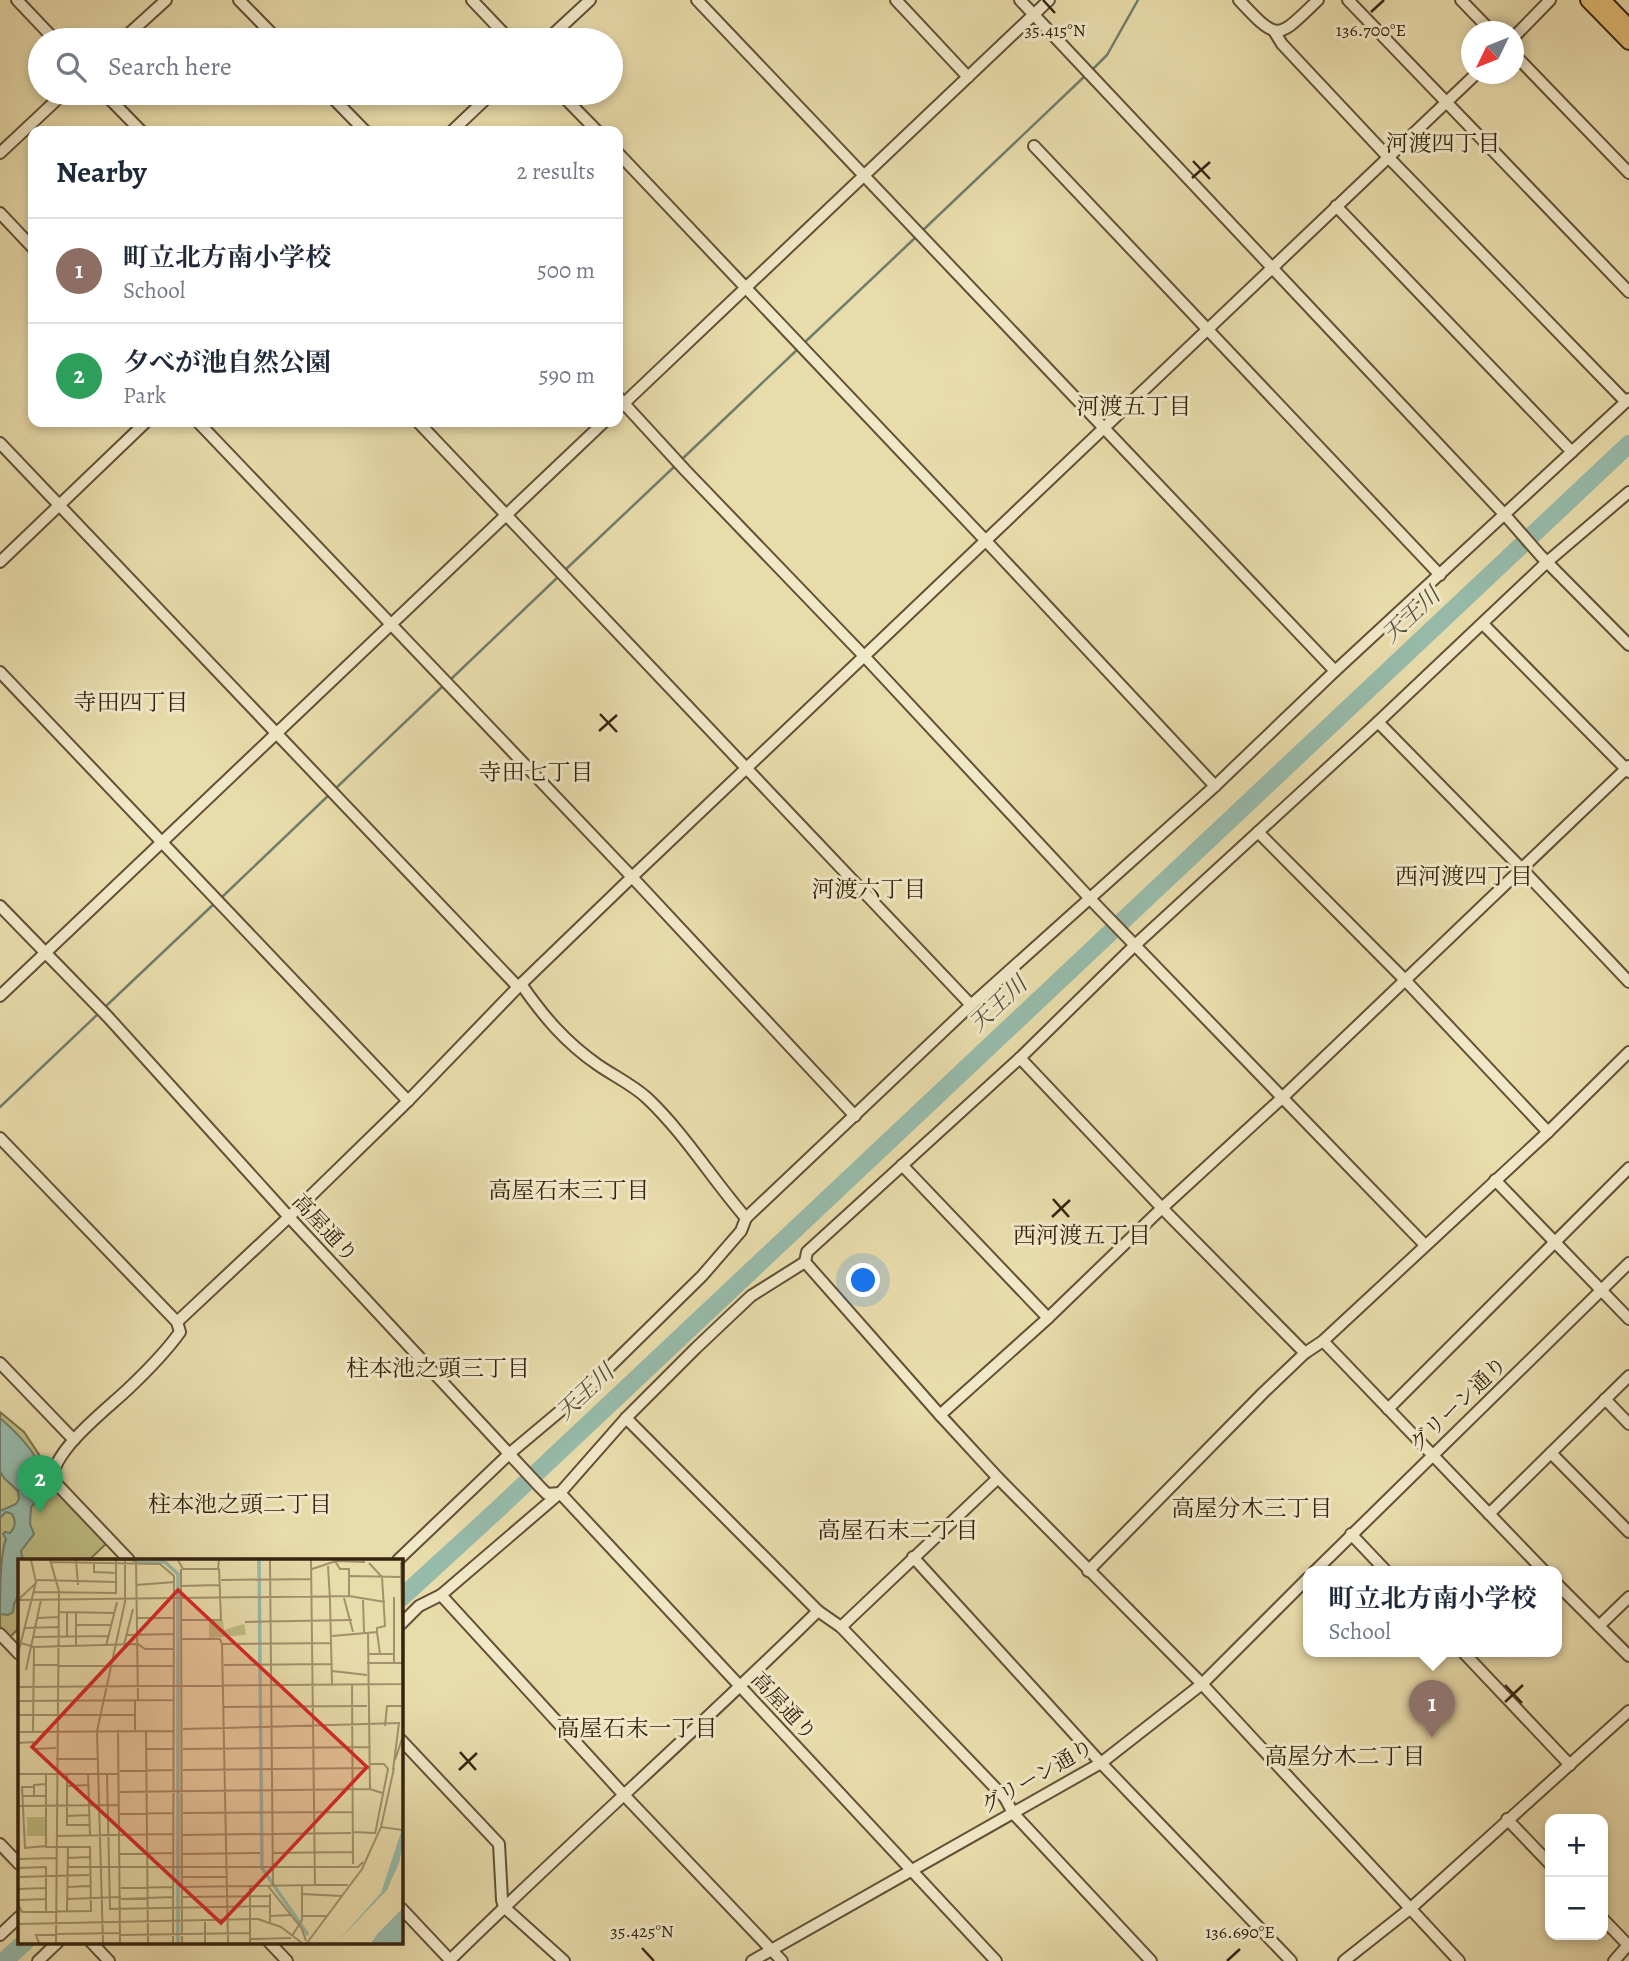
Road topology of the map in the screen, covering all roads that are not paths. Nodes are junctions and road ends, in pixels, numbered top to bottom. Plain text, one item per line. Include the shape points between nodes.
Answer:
1 (17, 0) edge
2 (166, 0) edge
3 (239, 0) edge
4 (472, 0) edge
5 (590, 0) edge
6 (697, 0) edge
7 (896, 0) edge
8 (1020, 0) edge
9 (1049, 0) edge
10 (1239, 0) edge
11 (1318, 0) edge
12 (1348, 0) edge
13 (1461, 0) edge
14 (1550, 0) edge
15 (1588, 0) edge
16 (1603, 0) edge
17 (1034, 14) junction
18 (1481, 21) edge
19 (1524, 27) edge
20 (1629, 27) edge
21 (44, 28) edge
22 (135, 28) edge
23 (266, 28) edge
24 (499, 28) edge
25 (560, 28) edge
26 (1273, 32) junction
27 (1629, 42) edge
28 (1524, 64) edge
29 (968, 76) junction
30 (1466, 84) edge
31 (1448, 102) junction
32 (51, 105) edge
33 (116, 105) edge
34 (340, 105) edge
35 (479, 105) edge
36 (572, 105) edge
37 (29, 126) edge
38 (136, 126) edge
39 (360, 126) edge
40 (457, 126) edge
41 (592, 126) edge
42 (28, 127) edge
43 (1034, 146) dead end
44 (0, 153) edge
45 (623, 158) edge
46 (1389, 158) junction
47 (1629, 173) edge
48 (864, 174) junction
49 (1336, 206) junction
50 (0, 213) edge
51 (28, 243) edge
52 (1272, 268) junction
53 (745, 287) junction
54 (1629, 292) edge
55 (1208, 329) junction
56 (623, 400) edge
57 (1627, 400) edge
58 (623, 406) edge
59 (141, 427) edge
60 (203, 427) edge
61 (423, 427) edge
62 (599, 427) edge
63 (1104, 429) junction
64 (0, 443) edge
65 (1572, 452) junction
66 (1629, 492) edge
67 (59, 505) junction
68 (506, 516) junction
69 (1508, 518) junction
70 (986, 541) junction
71 (1544, 558) junction
72 (0, 562) edge
73 (1440, 575) junction
74 (1483, 624) junction
75 (392, 626) junction
76 (1629, 645) edge
77 (864, 656) junction
78 (1335, 671) junction
79 (0, 672) edge
80 (1378, 722) junction
81 (276, 734) junction
82 (747, 768) junction
83 (1628, 769) edge
84 (1215, 786) junction
85 (1258, 832) junction
86 (162, 842) junction
87 (1522, 869) junction
88 (632, 877) junction
89 (1093, 902) junction
90 (0, 906) edge
91 (1132, 943) junction
92 (45, 953) junction
93 (1405, 980) junction
94 (1629, 982) edge
95 (520, 986) junction
96 (0, 996) edge
97 (971, 1005) junction
98 (1629, 1052) edge
99 (1020, 1058) junction
100 (1283, 1097) junction
101 (408, 1101) junction
102 (855, 1116) junction
103 (1548, 1132) junction
104 (0, 1138) edge
105 (902, 1166) junction
106 (1629, 1168) edge
107 (1495, 1180) junction
108 (1162, 1208) junction
109 (289, 1217) junction
110 (746, 1218) junction
111 (1555, 1242) junction
112 (1425, 1245) junction
113 (806, 1262) junction
114 (1629, 1263) edge
115 (1602, 1291) junction
116 (1048, 1318) junction
117 (1629, 1319) edge
118 (177, 1322) junction
119 (1323, 1341) junction
120 (1305, 1353) junction
121 (0, 1363) edge
122 (1629, 1376) edge
123 (1605, 1399) junction
124 (1388, 1409) junction
125 (940, 1415) junction
126 (626, 1418) junction
127 (1629, 1424) edge
128 (74, 1440) junction
129 (1551, 1453) junction
130 (509, 1454) junction
131 (1432, 1456) junction
132 (999, 1478) junction
133 (560, 1493) junction
134 (1489, 1514) junction
135 (1629, 1532) edge
136 (1351, 1534) junction
137 (913, 1558) junction
138 (128, 1559) edge
139 (399, 1559) edge
140 (1320, 1566) edge
141 (1381, 1566) edge
142 (1539, 1566) edge
143 (1088, 1571) junction
144 (1303, 1583) edge
145 (1562, 1589) edge
146 (440, 1595) junction
147 (1629, 1597) edge
148 (818, 1611) junction
149 (402, 1623) edge
150 (1599, 1626) junction
151 (841, 1627) junction
152 (0, 1634) edge
153 (18, 1653) edge
154 (1629, 1656) edge
155 (1468, 1657) edge
156 (1202, 1684) junction
157 (740, 1687) junction
158 (1629, 1711) edge
159 (402, 1741) edge
160 (1101, 1763) junction
161 (1570, 1765) junction
162 (624, 1795) junction
163 (1013, 1813) junction
164 (1507, 1819) junction
165 (0, 1844) edge
166 (1545, 1859) edge
167 (18, 1863) edge
168 (912, 1871) junction
169 (505, 1907) junction
170 (1411, 1908) junction
171 (402, 1909) edge
172 (18, 1918) edge
173 (1608, 1924) edge
174 (0, 1935) edge
175 (56, 1944) edge
176 (93, 1944) edge
177 (271, 1944) edge
178 (771, 1949) junction
179 (37, 1961) edge
180 (110, 1961) edge
181 (287, 1961) edge
182 (450, 1961) edge
183 (564, 1961) edge
184 (752, 1961) edge
185 (782, 1961) edge
186 (996, 1961) edge
187 (1151, 1961) edge
188 (1291, 1961) edge
189 (1344, 1961) edge
190 (1459, 1961) edge
191 (1614, 1961) edge

1 - 21 street
2 - 22 street
3 - 23 street
4 - 24 street
5 - 25 street
6 - 48 street
7 - 29 street
8 - 17 street
9 - 17 street
10 - 26 street
11 - 26 street via 1290,27
12 - 31 street
13 - 18 street
14 - 19 street
15 - 27 main road
16 - 20 main road
17 - 29 street
17 - 52 street
26 - 46 street
28 - 47 street
29 - 48 street
30 - 31 street
31 - 46 street
31 - 54 street
32 - 37 street
33 - 38 street
34 - 39 street
35 - 40 street
36 - 41 street
42 - 44 street
43 - 55 street
45 - 53 street
46 - 49 street
46 - 57 street
48 - 53 street
48 - 63 street
49 - 52 street
49 - 65 street
50 - 51 street
52 - 55 street
52 - 69 street
53 - 56 street
53 - 70 street
55 - 63 street
55 - 73 street
57 - 65 street
58 - 77 street
59 - 67 street
60 - 75 street
61 - 68 street
62 - 68 street
63 - 70 street
63 - 78 street
64 - 67 street
65 - 69 street
66 - 71 street
67 - 72 street
67 - 81 street
68 - 75 street
68 - 82 street
69 - 71 street
69 - 73 street
70 - 77 street
70 - 84 street
71 - 74 street
71 - 76 street
73 - 78 street
74 - 80 street
74 - 83 street
75 - 81 street
75 - 88 street
77 - 82 street
77 - 89 street
78 - 84 street
79 - 86 street
80 - 85 street
80 - 87 street
81 - 86 street
81 - 95 street
82 - 88 street
82 - 97 street
83 - 87 street
84 - 89 street
85 - 91 street
85 - 93 street
86 - 92 street
86 - 101 street
87 - 93 street
87 - 94 street
88 - 95 street
88 - 102 street
89 - 91 street
89 - 97 street
90 - 92 street, 高屋通り
91 - 99 street
91 - 100 street
92 - 96 street
92 - 109 street, 高屋通り
93 - 100 street
93 - 103 street
95 - 101 street
95 - 110 street via 555,1030 646,1097 693,1148
97 - 102 street
98 - 103 street
99 - 105 street
99 - 108 street
100 - 108 street
100 - 112 street
101 - 109 street
102 - 110 street
103 - 107 street
104 - 118 street
105 - 113 street via 807,1252
105 - 116 street
106 - 111 street
107 - 111 street
107 - 112 street
108 - 116 street
108 - 120 street
109 - 118 street
109 - 130 street, 高屋通り
110 - 130 street via 741,1231 702,1276 590,1386
111 - 115 street
111 - 124 street
112 - 119 street
113 - 125 street
113 - 126 street via 751,1296
114 - 115 street, グリーン通り
115 - 117 street
115 - 131 street, グリーン通り
116 - 125 street
118 - 128 street via 180,1332 166,1351
119 - 120 street
119 - 124 street
120 - 143 street
121 - 128 street
122 - 123 street
123 - 127 street
123 - 129 street
124 - 131 street
125 - 132 street
126 - 133 street
126 - 148 street
128 - 138 street via 53,1470 50,1483
129 - 134 street
129 - 135 street
130 - 133 street, 高屋通り via 540,1488
130 - 139 street
131 - 134 street
131 - 136 street, グリーン通り
132 - 137 street
132 - 143 street
133 - 146 street
133 - 157 street, 高屋通り
134 - 142 street
136 - 140 street, グリーン通り
136 - 141 street
137 - 151 street
137 - 160 street
143 - 156 street
144 - 156 street, グリーン通り
145 - 150 street
146 - 149 street via 419,1606
146 - 162 street
147 - 150 street
148 - 151 street
148 - 157 street
150 - 154 street
151 - 163 street via 1005,1798
152 - 153 street
155 - 161 street
156 - 160 street, グリーン通り
156 - 170 street
157 - 162 street
157 - 168 street, 高屋通り
158 - 161 street
159 - 169 street via 499,1844
160 - 163 street, グリーン通り
160 - 188 street
161 - 164 street
162 - 169 street
162 - 178 street
163 - 168 street, グリーン通り
163 - 187 street
164 - 166 street
164 - 170 street
165 - 167 street
168 - 178 street, グリーン通り
168 - 186 street, 高屋通り
169 - 182 street
169 - 183 street
170 - 189 street
170 - 190 street
171 - 182 street
172 - 174 street
173 - 191 street via 1628,1945
175 - 179 street
176 - 180 street
177 - 181 street
178 - 184 street, グリーン通り
178 - 185 street

